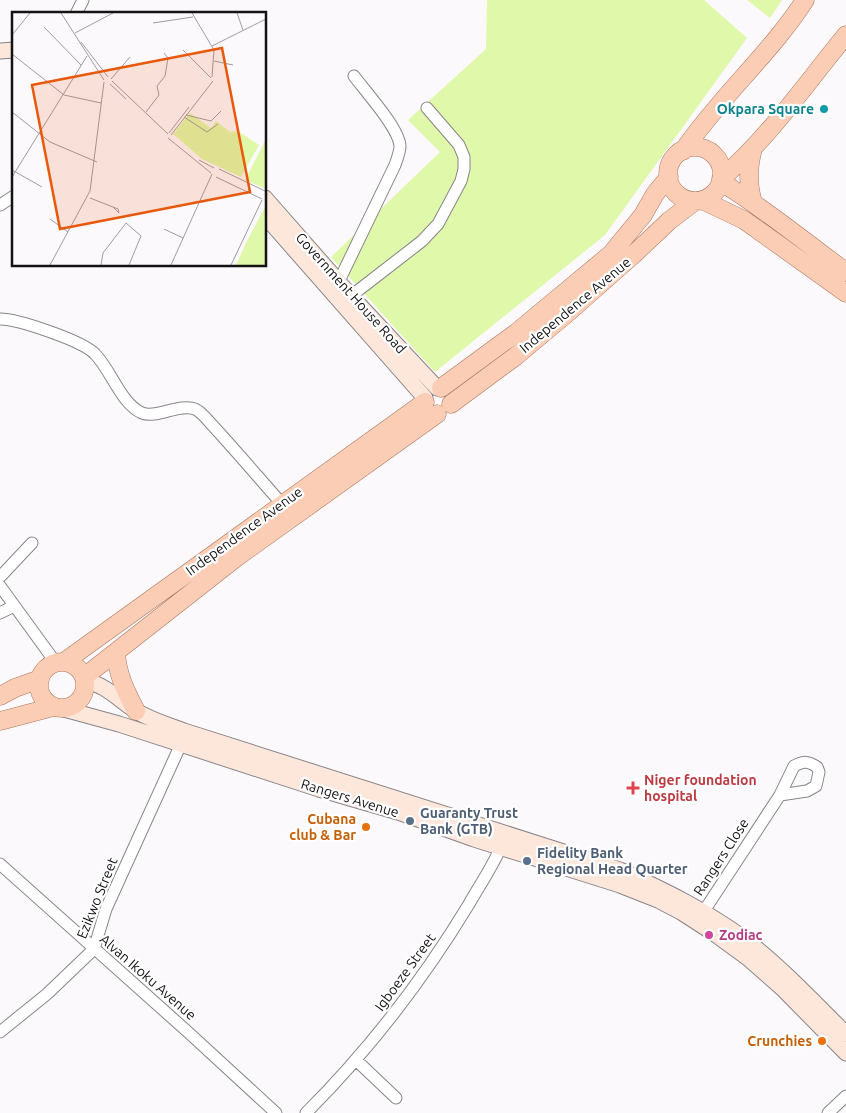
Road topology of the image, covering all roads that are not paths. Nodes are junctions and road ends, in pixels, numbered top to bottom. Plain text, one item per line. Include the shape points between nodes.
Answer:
1 (83, 0) edge
2 (806, 0) edge
3 (77, 12) edge
4 (846, 34) edge
5 (354, 76) dead end
6 (427, 108) dead end
7 (753, 149) junction
8 (683, 151) junction
9 (669, 177) junction
10 (721, 180) junction
11 (12, 197) edge
12 (266, 199) edge
13 (699, 201) junction
14 (753, 202) junction
15 (0, 205) edge
16 (266, 217) edge
17 (846, 272) edge
18 (339, 281) junction
19 (846, 293) edge
20 (351, 296) junction
21 (0, 320) edge
22 (432, 394) junction
23 (444, 409) junction
24 (282, 504) junction
25 (32, 544) dead end
26 (0, 578) edge
27 (0, 586) edge
28 (14, 606) junction
29 (0, 613) edge
30 (116, 652) junction
31 (60, 662) junction
32 (40, 679) junction
33 (84, 679) junction
34 (0, 696) edge
35 (59, 708) junction
36 (136, 711) junction
37 (0, 721) edge
38 (181, 744) junction
39 (780, 795) dead end
40 (504, 840) junction
41 (0, 864) edge
42 (704, 911) junction
43 (94, 949) junction
44 (0, 1032) edge
45 (846, 1034) edge
46 (846, 1053) edge
47 (356, 1060) junction
48 (846, 1096) edge
49 (396, 1098) dead end
50 (276, 1113) edge
51 (306, 1113) edge
52 (828, 1113) edge

1 - 3 street
2 - 8 main road via 711,112
4 - 7 main road
5 - 18 street via 382,112 400,144 395,165
6 - 20 street via 459,145 464,157 461,181 438,224 422,241
7 - 10 main road
7 - 14 main road via 748,174
8 - 9 main road via 671,164
8 - 10 main road via 697,148 711,153 720,164
9 - 13 main road via 680,197
9 - 22 main road, Independence Avenue via 610,254 516,333
10 - 13 main road via 714,194
10 - 14 main road
11 - 15 street
12 - 18 main road, Government House Road
13 - 19 main road via 744,220
13 - 23 main road, Independence Avenue via 669,221 509,361
14 - 17 main road
16 - 22 main road, Government House Road
18 - 20 main road, Government House Road
20 - 22 main road, Government House Road
21 - 24 street via 62,336 94,353 130,404 143,414 190,408 199,411
22 - 23 main road via 430,412
22 - 23 main road via 450,394
22 - 24 main road, Independence Avenue
23 - 30 main road, Independence Avenue via 237,556
24 - 31 main road, Independence Avenue
25 - 26 street
27 - 28 street
28 - 29 street
28 - 31 street
30 - 33 main road, Independence Avenue
30 - 36 main road via 122,683
31 - 32 main road via 46,668
31 - 33 main road via 76,667
32 - 34 main road
32 - 35 main road via 41,695 46,702
33 - 35 main road via 85,689 78,702
33 - 36 main road, Rangers Avenue via 102,687
35 - 37 main road
35 - 38 main road, Rangers Avenue
36 - 40 main road, Rangers Avenue via 184,731
38 - 40 main road, Rangers Avenue via 398,812
38 - 43 street, Ezikwo Street via 106,908
39 - 42 street, Rangers Close
40 - 42 main road, Rangers Avenue via 620,870
40 - 46 main road, Rangers Avenue via 681,912 749,959
40 - 47 street, Igboeze Street via 435,958
41 - 43 street, Alvan Ikoku Avenue
42 - 45 main road, Rangers Avenue via 746,940 782,971
43 - 44 street, Ezikwo Street via 47,994
43 - 50 street, Alvan Ikoku Avenue
47 - 49 street
47 - 51 street, Igboeze Street
48 - 52 street

